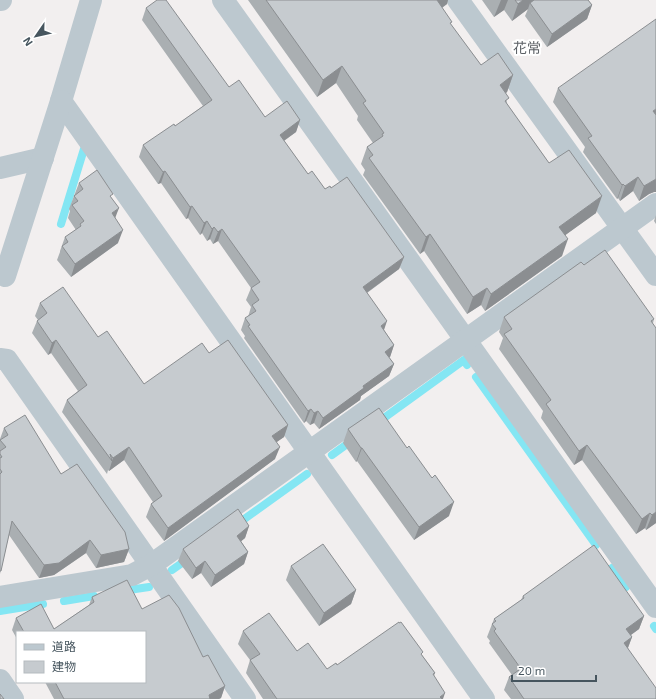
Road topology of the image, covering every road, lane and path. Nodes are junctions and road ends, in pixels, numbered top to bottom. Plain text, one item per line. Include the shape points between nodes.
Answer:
1 (91, 0) edge
2 (223, 0) edge
3 (458, 0) edge
4 (60, 101) junction
5 (43, 158) junction
6 (0, 168) edge
7 (656, 204) edge
8 (622, 228) junction
9 (656, 275) edge
10 (2, 282) edge
11 (466, 340) junction
12 (0, 359) edge
13 (309, 452) junction
14 (151, 565) junction
15 (0, 597) edge
16 (656, 607) edge
17 (0, 680) edge
18 (13, 699) edge
19 (245, 699) edge
20 (484, 699) edge

1 - 4 street
2 - 11 street
3 - 8 street
4 - 5 street
4 - 13 street
5 - 6 street
5 - 10 street
7 - 8 street
8 - 9 street
8 - 11 street
11 - 13 street
11 - 16 street
12 - 14 street via 7,360
13 - 14 street
13 - 20 street
14 - 15 street via 132,575
14 - 19 street
17 - 18 street

